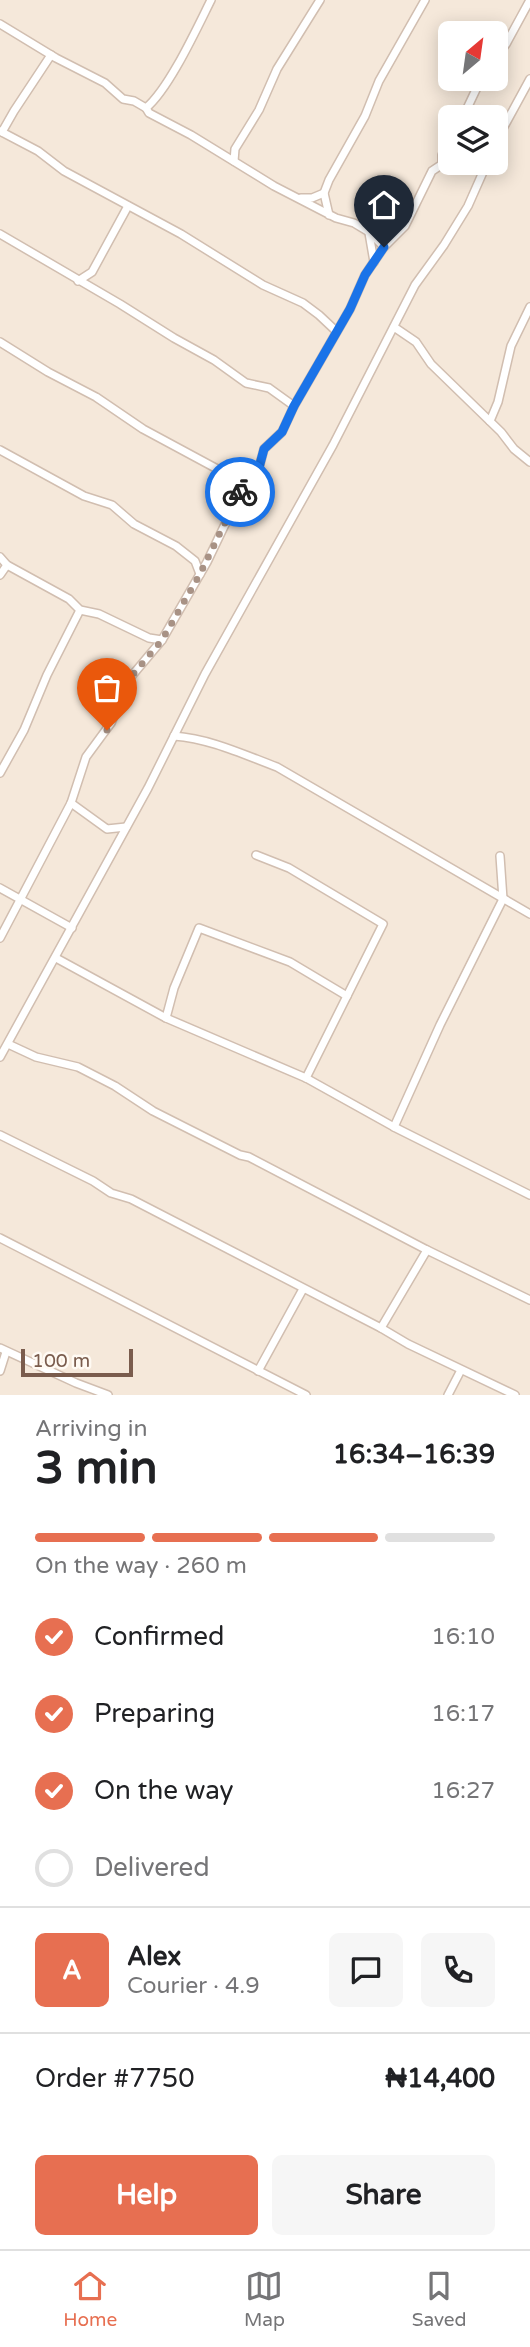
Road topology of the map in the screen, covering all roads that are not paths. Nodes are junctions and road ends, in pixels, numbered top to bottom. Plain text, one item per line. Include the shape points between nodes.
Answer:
1 (211, 0) edge
2 (320, 0) edge
3 (425, 0) edge
4 (530, 0) edge
5 (0, 24) edge
6 (508, 40) edge
7 (51, 55) junction
8 (530, 79) edge
9 (146, 108) junction
10 (508, 117) edge
11 (1, 132) edge
12 (234, 149) junction
13 (223, 153) junction
14 (234, 160) junction
15 (438, 167) edge
16 (481, 175) edge
17 (324, 193) junction
18 (301, 198) junction
19 (128, 206) junction
20 (329, 215) junction
21 (369, 232) junction
22 (0, 234) edge
23 (384, 247) junction
24 (374, 262) junction
25 (78, 281) junction
26 (530, 307) edge
27 (394, 327) junction
28 (336, 331) junction
29 (0, 342) edge
30 (294, 406) junction
31 (490, 421) junction
32 (0, 450) edge
33 (530, 462) edge
34 (230, 514) junction
35 (0, 556) edge
36 (195, 561) junction
37 (207, 562) junction
38 (7, 565) junction
39 (200, 574) junction
40 (0, 575) edge
41 (80, 610) junction
42 (149, 638) junction
43 (162, 640) junction
44 (155, 649) junction
45 (174, 736) junction
46 (0, 774) edge
47 (71, 803) junction
48 (126, 827) junction
49 (256, 855) dead end
50 (500, 856) dead end
51 (0, 888) edge
52 (20, 898) junction
53 (503, 899) junction
54 (530, 914) edge
55 (72, 928) junction
56 (0, 938) edge
57 (56, 958) junction
58 (347, 996) junction
59 (166, 1017) junction
60 (8, 1044) junction
61 (0, 1058) edge
62 (306, 1078) junction
63 (394, 1127) junction
64 (0, 1135) edge
65 (530, 1195) edge
66 (0, 1238) edge
67 (427, 1250) junction
68 (303, 1289) junction
69 (530, 1300) edge
70 (381, 1328) junction
71 (3, 1350) edge
72 (461, 1370) junction
73 (0, 1371) edge
74 (258, 1371) junction
75 (92, 1392) edge
76 (108, 1395) edge
77 (306, 1395) edge
78 (448, 1395) edge
79 (515, 1395) edge

1 - 9 street via 187,47
2 - 12 street
3 - 17 street
4 - 6 street
5 - 7 street
7 - 9 street
7 - 11 street
8 - 10 street
9 - 13 street
11 - 19 street
12 - 13 street
12 - 14 street
13 - 14 street
14 - 18 street
15 - 23 street via 405,226
16 - 27 street
17 - 18 street
17 - 20 street
18 - 20 street
19 - 25 street via 92,272
19 - 28 street via 263,285 303,303
20 - 21 street
21 - 23 street
21 - 24 street
22 - 25 street
23 - 24 street
24 - 28 street
25 - 30 street via 246,383 269,388
26 - 31 street via 510,346
27 - 31 street via 416,342 431,364
27 - 45 street
28 - 30 street
29 - 34 street via 221,471
30 - 34 street via 282,432 264,449 257,475 242,489
31 - 33 street
32 - 36 street via 84,496 112,505
34 - 37 street
35 - 38 street
36 - 37 street
36 - 39 street
37 - 39 street
38 - 40 street
38 - 41 street via 69,599
39 - 43 street
41 - 42 street
41 - 46 street
42 - 43 street
42 - 44 street
43 - 44 street
44 - 47 street via 130,678 111,723 86,757
45 - 48 street
45 - 53 street via 199,738 276,766
47 - 48 street via 107,829
47 - 52 street
48 - 55 street
49 - 58 street via 289,868 383,924
50 - 53 street
51 - 52 street
52 - 55 street
52 - 56 street
53 - 54 street
53 - 63 street
55 - 57 street
57 - 59 street
57 - 60 street
58 - 59 street via 290,962 199,928
58 - 62 street
59 - 62 street
60 - 61 street
60 - 67 street via 36,1057 78,1067 153,1111
62 - 63 street
63 - 65 street
64 - 68 street
66 - 74 street
67 - 69 street
67 - 70 street
68 - 70 street
68 - 74 street
70 - 72 street
71 - 73 street
71 - 75 street
72 - 78 street
72 - 79 street
74 - 77 street
75 - 76 street

